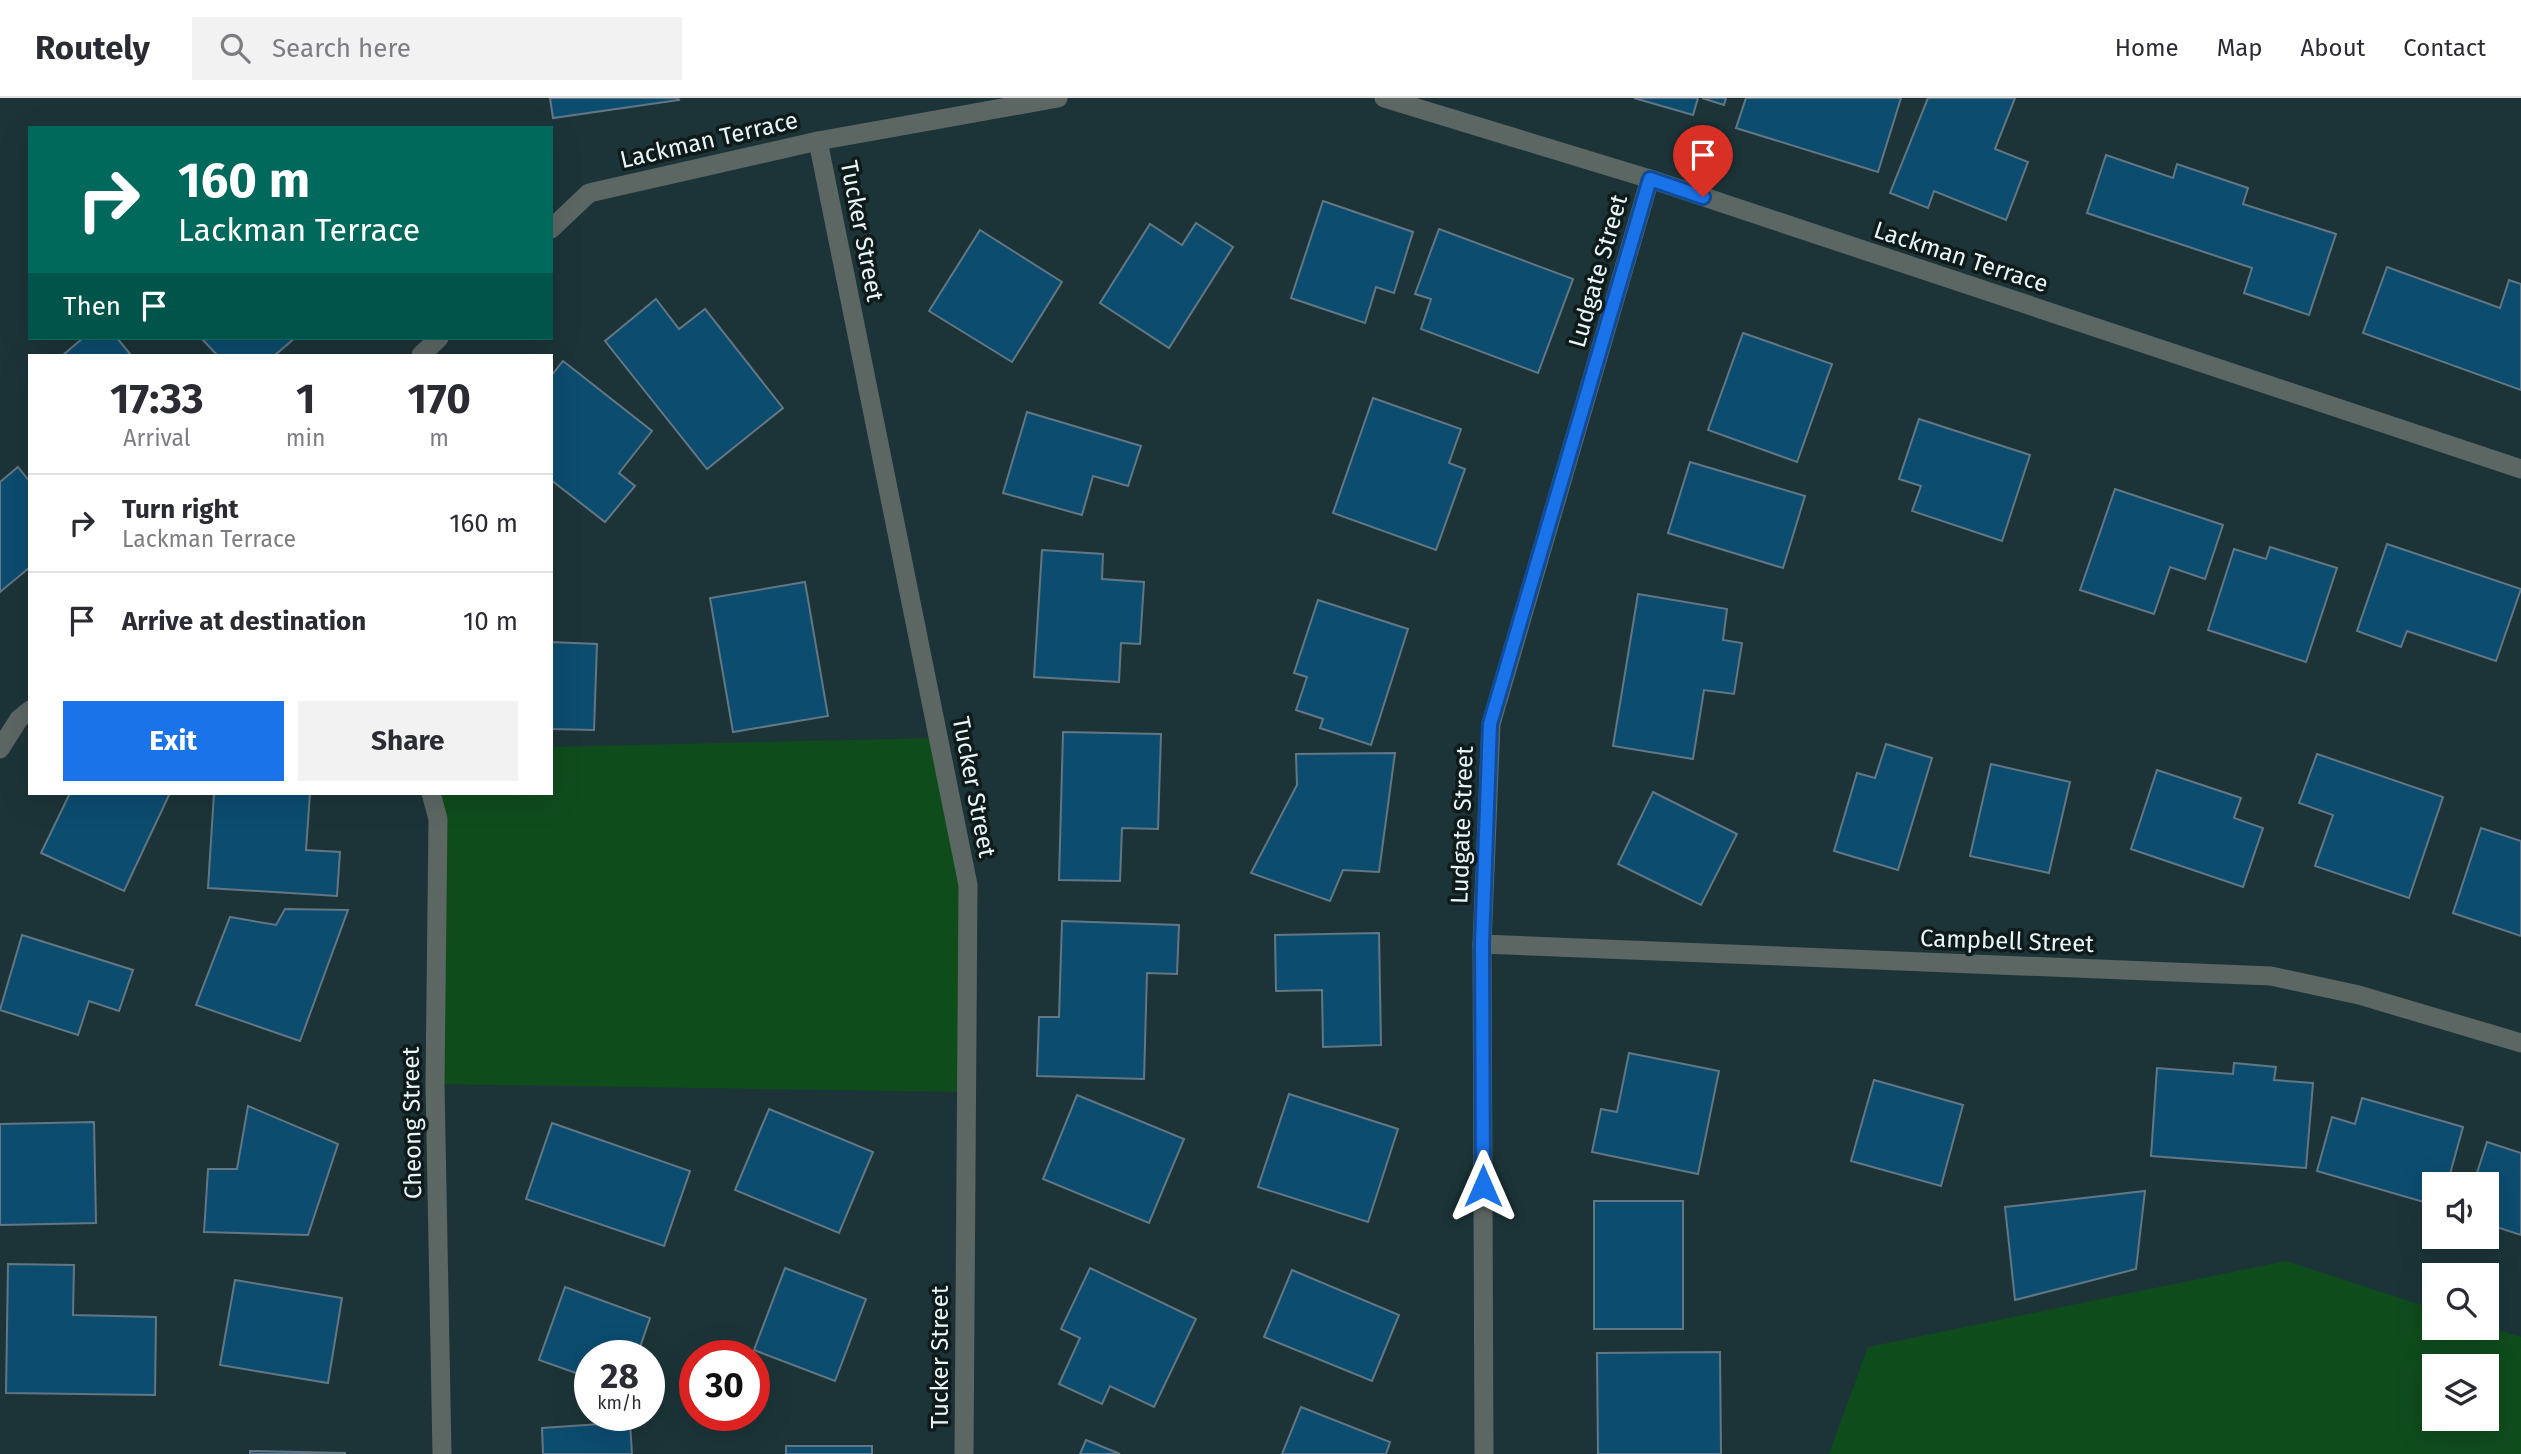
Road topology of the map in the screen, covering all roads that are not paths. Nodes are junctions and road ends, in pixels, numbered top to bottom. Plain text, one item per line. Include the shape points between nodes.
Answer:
1 (1058, 98) edge
2 (1384, 98) edge
3 (818, 141) junction
4 (1650, 179) junction
5 (553, 227) edge
6 (437, 340) edge
7 (422, 354) edge
8 (2521, 469) edge
9 (28, 712) edge
10 (0, 749) edge
11 (432, 795) edge
12 (1482, 944) junction
13 (2521, 1043) edge
14 (442, 1454) edge
15 (964, 1454) edge
16 (1484, 1454) edge

1 - 3 street, Lackman Terrace
2 - 4 street, Lackman Terrace
3 - 5 street, Lackman Terrace via 589,193
3 - 15 street, Tucker Street via 968,885
4 - 8 street, Lackman Terrace
4 - 12 street, Ludgate Street via 1490,724
6 - 7 street
9 - 10 street
11 - 14 street, Cheong Street via 438,819 435,1084
12 - 13 street, Campbell Street via 2271,976 2359,995
12 - 16 street, Ludgate Street

